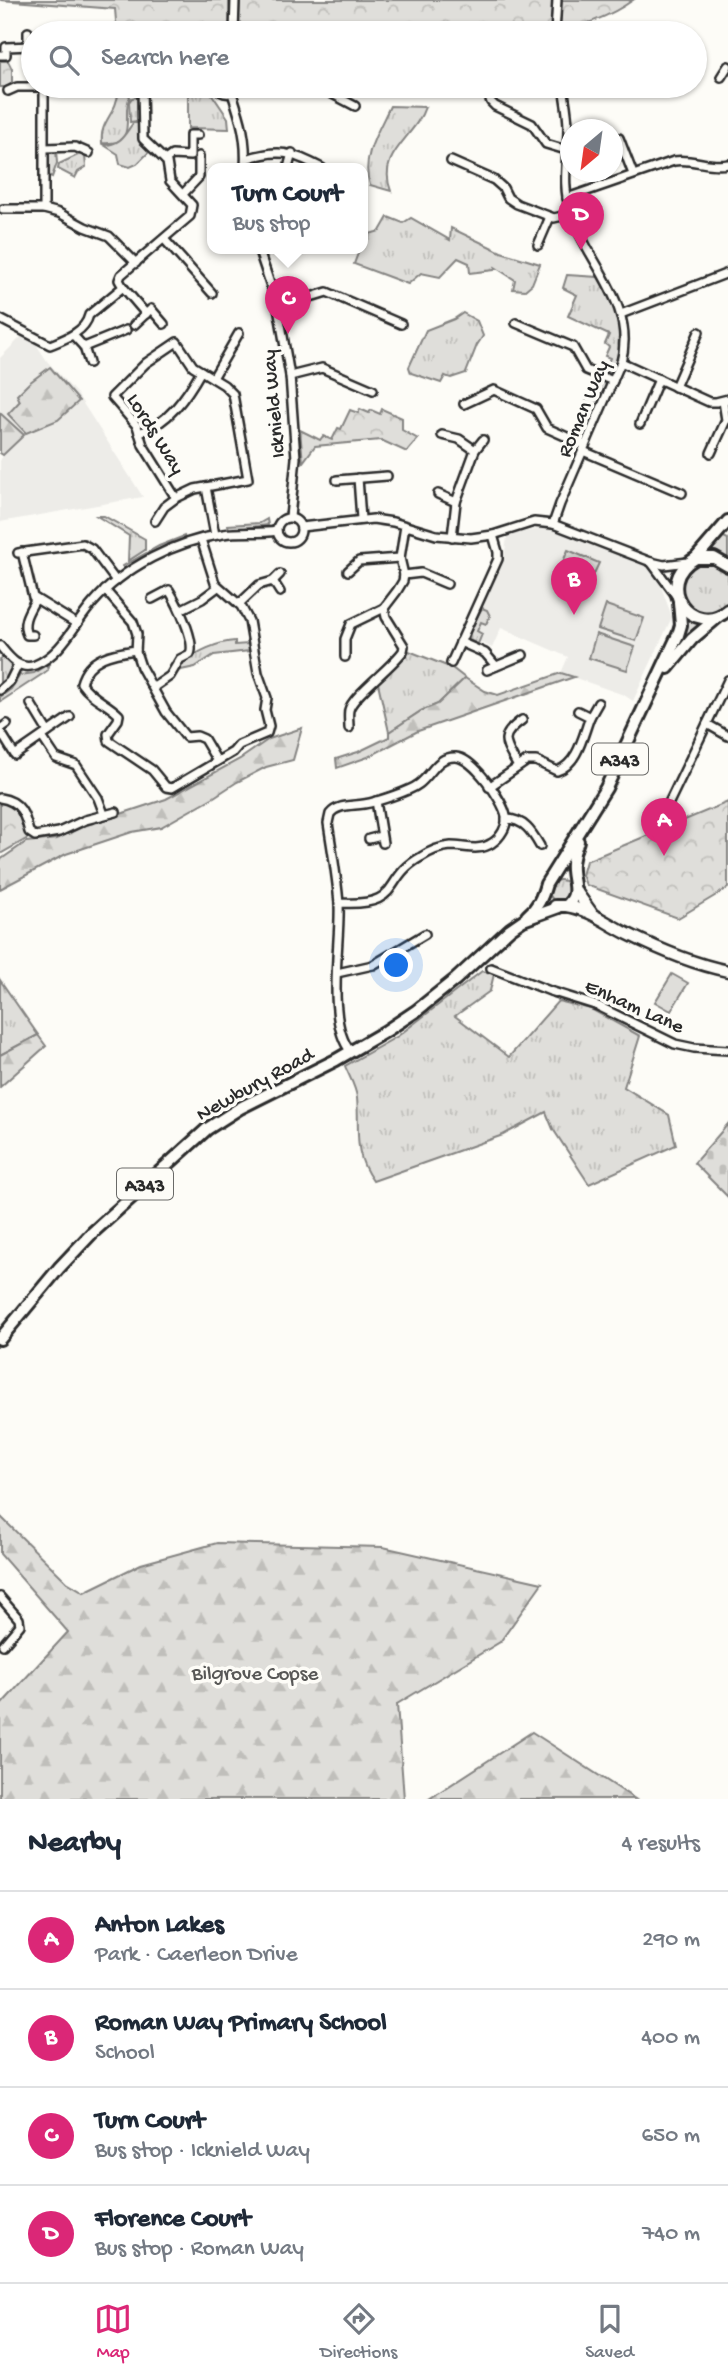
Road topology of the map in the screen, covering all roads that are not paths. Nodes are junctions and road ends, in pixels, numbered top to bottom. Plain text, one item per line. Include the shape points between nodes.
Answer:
1 (235, 0) edge
2 (557, 0) edge
3 (234, 21) edge
4 (556, 21) edge
5 (21, 46) edge
6 (0, 55) edge
7 (725, 56) dead end
8 (728, 66) edge
9 (721, 77) dead end
10 (21, 88) edge
11 (8, 90) dead end
12 (44, 98) edge
13 (142, 98) edge
14 (234, 98) edge
15 (340, 98) edge
16 (489, 98) edge
17 (565, 98) edge
18 (355, 106) dead end
19 (568, 119) edge
20 (198, 135) dead end
21 (45, 148) junction
22 (560, 148) edge
23 (623, 148) edge
24 (89, 153) dead end
25 (292, 153) junction
26 (199, 156) dead end
27 (164, 160) junction
28 (451, 160) dead end
29 (246, 163) edge
30 (248, 163) edge
31 (289, 163) edge
32 (312, 163) edge
33 (728, 164) edge
34 (633, 174) junction
35 (565, 182) edge
36 (183, 194) junction
37 (567, 198) junction
38 (1, 208) edge
39 (44, 209) junction
40 (571, 214) junction
41 (550, 217) junction
42 (164, 239) junction
43 (538, 245) dead end
44 (260, 254) edge
45 (136, 263) junction
46 (728, 273) edge
47 (122, 287) junction
48 (212, 293) dead end
49 (278, 307) junction
50 (146, 314) junction
51 (621, 314) junction
52 (0, 319) edge
53 (516, 323) dead end
54 (10, 324) junction
55 (164, 324) dead end
56 (401, 324) dead end
57 (134, 325) dead end
58 (126, 330) dead end
59 (699, 332) dead end
60 (3, 333) dead end
61 (239, 333) dead end
62 (73, 335) junction
63 (84, 347) junction
64 (621, 362) junction
65 (89, 363) dead end
66 (201, 371) junction
67 (289, 376) junction
68 (213, 378) junction
69 (659, 379) junction
70 (613, 381) junction
71 (675, 387) junction
72 (373, 390) dead end
73 (726, 400) edge
74 (464, 404) dead end
75 (640, 424) dead end
76 (139, 433) junction
77 (442, 435) dead end
78 (484, 440) dead end
79 (584, 448) junction
80 (475, 450) junction
81 (711, 453) dead end
82 (387, 476) dead end
83 (358, 478) junction
84 (337, 480) dead end
85 (206, 487) junction
86 (682, 493) dead end
87 (438, 494) dead end
88 (176, 498) junction
89 (456, 502) junction
90 (290, 517) junction
91 (361, 519) junction
92 (155, 521) dead end
93 (728, 521) edge
94 (554, 524) junction
95 (405, 526) junction
96 (301, 527) junction
97 (277, 531) junction
98 (215, 535) junction
99 (493, 535) junction
100 (452, 537) junction
101 (201, 539) junction
102 (400, 558) junction
103 (692, 560) junction
104 (651, 562) junction
105 (728, 566) edge
106 (348, 570) dead end
107 (281, 574) dead end
108 (404, 575) junction
109 (116, 581) junction
110 (273, 581) junction
111 (447, 584) dead end
112 (177, 586) dead end
113 (218, 587) junction
114 (105, 590) junction
115 (169, 590) junction
116 (280, 592) dead end
117 (35, 600) junction
118 (152, 600) dead end
119 (678, 600) junction
120 (239, 604) junction
121 (384, 608) junction
122 (180, 610) junction
123 (725, 613) edge
124 (77, 624) junction
125 (33, 635) dead end
126 (460, 642) junction
127 (0, 646) edge
128 (136, 650) junction
129 (523, 655) dead end
130 (345, 657) dead end
131 (451, 663) dead end
132 (18, 665) junction
133 (728, 680) edge
134 (656, 684) junction
135 (154, 687) junction
136 (0, 690) edge
137 (598, 703) dead end
138 (31, 705) dead end
139 (578, 711) dead end
140 (70, 717) dead end
141 (590, 717) junction
142 (522, 720) dead end
143 (7, 724) dead end
144 (706, 724) junction
145 (349, 727) dead end
146 (0, 730) edge
147 (45, 735) junction
148 (728, 736) edge
149 (217, 761) junction
150 (517, 765) junction
151 (489, 787) junction
152 (0, 798) edge
153 (376, 801) junction
154 (666, 809) dead end
155 (116, 812) dead end
156 (104, 814) junction
157 (506, 819) junction
158 (581, 832) junction
159 (369, 839) dead end
160 (540, 846) dead end
161 (551, 878) junction
162 (574, 885) junction
163 (545, 893) junction
164 (339, 903) junction
165 (563, 906) junction
166 (591, 913) junction
167 (523, 920) junction
168 (425, 934) dead end
169 (491, 968) dead end
170 (728, 971) edge
171 (337, 973) junction
172 (728, 1050) edge
173 (351, 1052) junction
174 (0, 1339) edge
175 (0, 1597) edge
176 (3, 1645) dead end

1 - 3 street
2 - 4 street
5 - 6 street via 6,47 6,55
7 - 8 street
8 - 9 street
10 - 11 street
12 - 21 street
13 - 27 street via 143,139
14 - 29 street via 242,121
15 - 18 street
16 - 22 street via 495,106 532,124 546,144
17 - 19 street, Roman Way
20 - 27 street via 190,135 190,156 172,155
21 - 24 street via 75,147
21 - 39 street
23 - 34 street
25 - 30 street via 268,152
25 - 31 street
25 - 32 street
26 - 36 street via 199,177
27 - 36 street via 170,181
28 - 41 street via 494,180 517,204
33 - 34 street via 683,159
34 - 37 street
35 - 37 street, Roman Way
36 - 42 street via 192,205 191,212
37 - 40 street, Roman Way
38 - 39 street
39 - 45 street via 105,233
40 - 41 street
40 - 51 street, Roman Way
41 - 43 street
42 - 45 street
42 - 48 street
44 - 49 street, Icknield Way
45 - 47 street via 121,275
46 - 51 street
47 - 50 street
47 - 62 street
49 - 56 street via 327,292
49 - 67 street, Icknield Way
50 - 55 street via 151,309
50 - 57 street
51 - 64 street, Roman Way via 625,339
52 - 54 street
53 - 70 street via 573,347 586,370
54 - 60 street
54 - 62 street via 50,345
58 - 63 street
59 - 71 street
61 - 68 street
62 - 63 street
63 - 65 street
64 - 69 street
64 - 70 street, Roman Way
66 - 68 street, Lords Way
66 - 76 street via 180,404 158,425
66 - 76 street, Lords Way via 177,342 146,363 112,397
67 - 72 street via 322,368
67 - 90 street, Icknield Way via 296,458
68 - 85 street, Lords Way via 234,397 248,479
69 - 71 street
69 - 75 street
70 - 79 street, Roman Way
71 - 73 street via 709,402
73 - 81 street via 727,417
74 - 79 street via 494,390 536,410 547,428
76 - 88 street, Lords Way
77 - 80 street
78 - 80 street
79 - 86 street
79 - 94 street, Roman Way
80 - 89 street
82 - 83 street
83 - 84 street
83 - 91 street
85 - 88 street, Lords Way
85 - 98 street, Lords Way
87 - 89 street
88 - 92 street, Lords Way
89 - 100 street
90 - 96 street
90 - 97 street via 280,521
91 - 95 street
91 - 96 street
93 - 103 main road, A343
94 - 99 street via 527,523
94 - 104 street
95 - 100 street
95 - 102 street
96 - 97 street via 299,536 291,541 282,539
97 - 98 street
98 - 101 street
99 - 100 street
99 - 126 street via 498,559
101 - 109 street via 156,556
101 - 113 street
102 - 106 street via 359,561
102 - 108 street
103 - 104 street via 664,565
103 - 105 main road via 714,558
103 - 119 main road, A343 via 678,576
104 - 119 street
107 - 110 street
108 - 111 street via 421,573
108 - 121 street
109 - 114 street
109 - 117 street via 83,544 20,553
110 - 116 street
110 - 120 street via 259,585
112 - 115 street
113 - 120 street
113 - 122 street
114 - 124 street
114 - 128 street via 133,622
115 - 118 street
115 - 122 street
117 - 124 street
117 - 125 street via 24,628 27,635
119 - 123 main road, A343 via 698,617
119 - 134 main road, A343 via 680,628
120 - 149 street via 250,624 269,729
121 - 130 street via 351,624
121 - 145 street via 403,651 354,698
122 - 135 street via 192,650
123 - 134 main road, A343 via 683,649
124 - 132 street via 42,660 32,666
126 - 129 street via 485,653 492,668
126 - 131 street
127 - 132 street
128 - 135 street
128 - 149 street via 101,657 81,680 96,700 119,715 109,741 152,770 167,788
132 - 136 street
133 - 144 street
134 - 158 main road, A343
135 - 149 street via 166,712 186,736 204,739
137 - 141 street
138 - 147 street
139 - 141 street
140 - 147 street
141 - 150 street via 566,766 556,771 530,760
142 - 150 street via 505,738
143 - 146 street
144 - 148 street
144 - 154 street
146 - 147 street via 15,755
147 - 156 street via 57,758 79,769
150 - 151 street
151 - 153 street via 470,762 451,757 434,766 416,786
151 - 157 street
152 - 156 street via 18,806 35,836
153 - 159 street via 382,840
153 - 164 street via 331,812 328,823
155 - 156 street
157 - 160 street via 522,822
157 - 164 street via 500,835 487,846 435,849 411,864 382,898
158 - 161 main road, A343
158 - 162 main road, A343 via 572,864
161 - 162 main road via 561,875
161 - 163 main road, A343
162 - 165 main road, A343 via 573,900
162 - 166 street
163 - 165 main road via 551,904
163 - 167 main road, Newbury Road / A343
164 - 171 street
165 - 166 street
165 - 167 main road, Newbury Road / A343
166 - 170 street via 662,950
167 - 173 main road, Newbury Road / A343 via 416,1011
168 - 171 street via 373,965
169 - 172 street, Enham Lane via 598,1006 675,1044
171 - 173 street via 338,1023
173 - 174 main road, Newbury Road / A343 via 207,1129 92,1233
175 - 176 street via 20,1625

